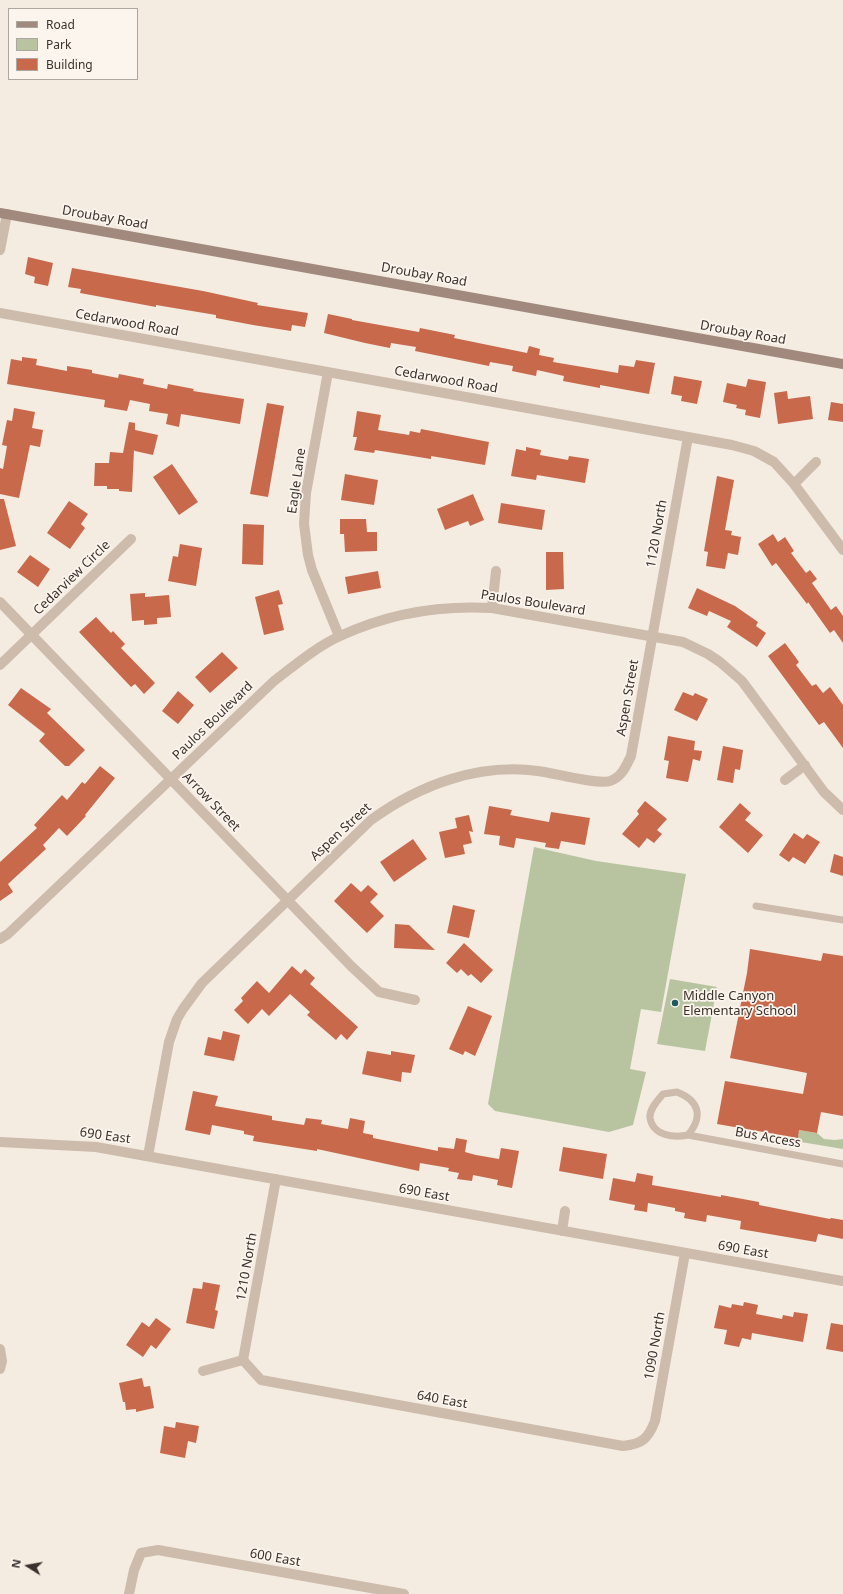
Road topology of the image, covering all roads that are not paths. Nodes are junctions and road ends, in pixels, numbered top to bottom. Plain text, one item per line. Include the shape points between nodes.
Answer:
1 (3, 213) edge
2 (0, 250) edge
3 (0, 313) edge
4 (843, 364) edge
5 (328, 372) junction
6 (688, 437) junction
7 (816, 462) dead end
8 (794, 484) junction
9 (131, 539) dead end
10 (843, 550) edge
11 (496, 571) dead end
12 (0, 602) edge
13 (492, 608) junction
14 (32, 635) junction
15 (339, 636) junction
16 (652, 636) junction
17 (0, 665) edge
18 (805, 765) junction
19 (171, 779) junction
20 (785, 780) dead end
21 (843, 810) edge
22 (288, 900) junction
23 (756, 906) dead end
24 (843, 920) edge
25 (0, 939) edge
26 (415, 1000) dead end
27 (688, 1135) junction
28 (0, 1142) edge
29 (148, 1156) junction
30 (843, 1164) edge
31 (276, 1179) junction
32 (565, 1211) dead end
33 (562, 1231) junction
34 (685, 1253) junction
35 (843, 1281) edge
36 (0, 1349) edge
37 (243, 1360) junction
38 (0, 1369) edge
39 (203, 1371) dead end
40 (644, 1440) joint
41 (129, 1594) edge
42 (404, 1594) edge

1 - 2 street
1 - 4 street, Droubay Road
3 - 5 street, Cedarwood Road
5 - 6 street, Cedarwood Road
5 - 15 street, Eagle Lane via 306,493 304,524 312,570
6 - 8 street, Cedarwood Road via 754,451 774,462
6 - 16 street, 1120 North
7 - 8 street
8 - 10 street, Cedarwood Road
9 - 14 street, Cedarview Circle
11 - 13 street
12 - 14 street, Arrow Street
13 - 15 street, Paulos Boulevard via 466,606 422,610 380,621
13 - 16 street, Paulos Boulevard
14 - 17 street, Cedarview Circle
14 - 19 street, Arrow Street
15 - 19 street, Paulos Boulevard via 274,680
16 - 18 street, Paulos Boulevard via 696,647 732,671 751,692
16 - 22 street, Aspen Street via 630,756 624,772 611,781 598,781 537,771 498,770 459,776 434,784 404,798 371,820
18 - 20 street
18 - 21 street, Paulos Boulevard via 824,792
19 - 22 street, Arrow Street
19 - 25 street, Paulos Boulevard
22 - 26 street, Arrow Street via 379,992
22 - 29 street, Aspen Street via 202,983 183,1009 169,1042
23 - 24 lane
27 - 27 lane via 697,1123 697,1108 688,1096 677,1092 663,1094 653,1108 650,1118 654,1126 660,1133 680,1137
27 - 30 lane, Bus Access
28 - 29 street, 690 East via 78,1145
29 - 31 street, 690 East
31 - 33 street, 690 East
31 - 37 street, 1210 North
32 - 33 street
33 - 34 street, 690 East
34 - 35 street, 690 East
34 - 40 street, 1090 North via 655,1421
36 - 38 street
37 - 39 street
37 - 40 street, 640 East via 261,1380 623,1446 634,1445
41 - 42 street, 600 East via 141,1552 158,1550

